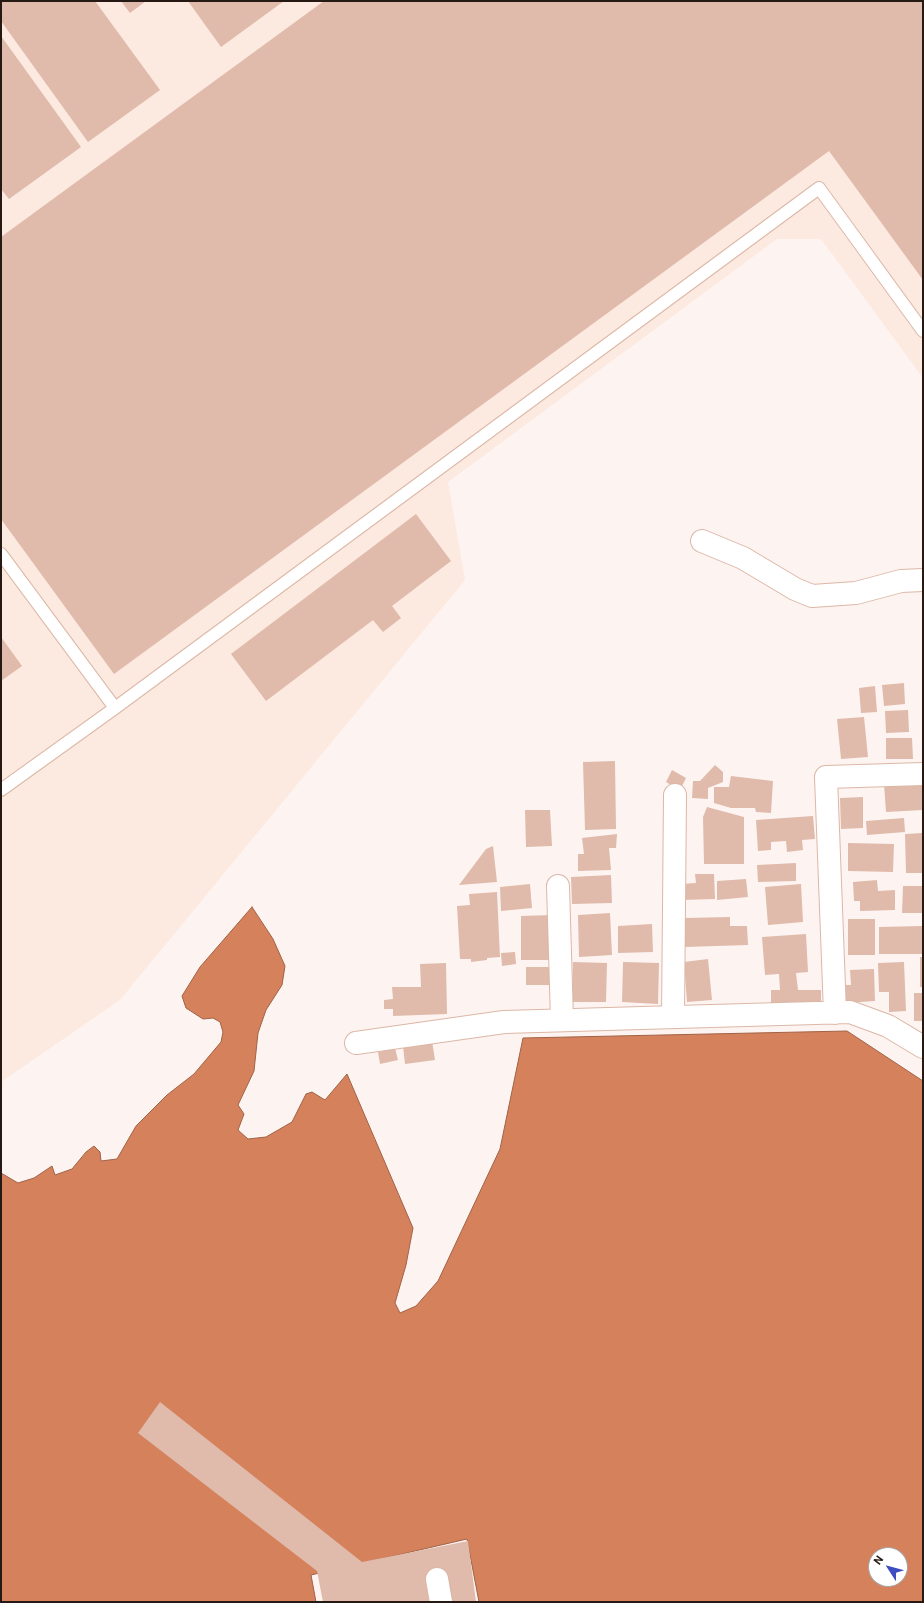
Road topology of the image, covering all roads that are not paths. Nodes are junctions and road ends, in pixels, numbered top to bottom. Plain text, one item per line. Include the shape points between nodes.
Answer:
1 (923, 331) edge
2 (702, 541) dead end
3 (1, 554) edge
4 (923, 580) edge
5 (115, 708) junction
6 (923, 774) edge
7 (1, 790) edge
8 (675, 795) dead end
9 (558, 886) dead end
10 (835, 1013) junction
11 (673, 1017) junction
12 (562, 1020) junction
13 (356, 1043) dead end
14 (923, 1046) edge
15 (437, 1579) dead end
16 (441, 1602) edge

1 - 5 lane via 819,188
2 - 4 street via 743,558 794,589 812,596 856,593 901,581
3 - 5 lane
5 - 7 lane
6 - 10 street via 826,777
8 - 11 street
9 - 12 street
10 - 11 street
10 - 14 street via 850,1012 888,1026
11 - 12 street
12 - 13 street via 504,1022
15 - 16 street

